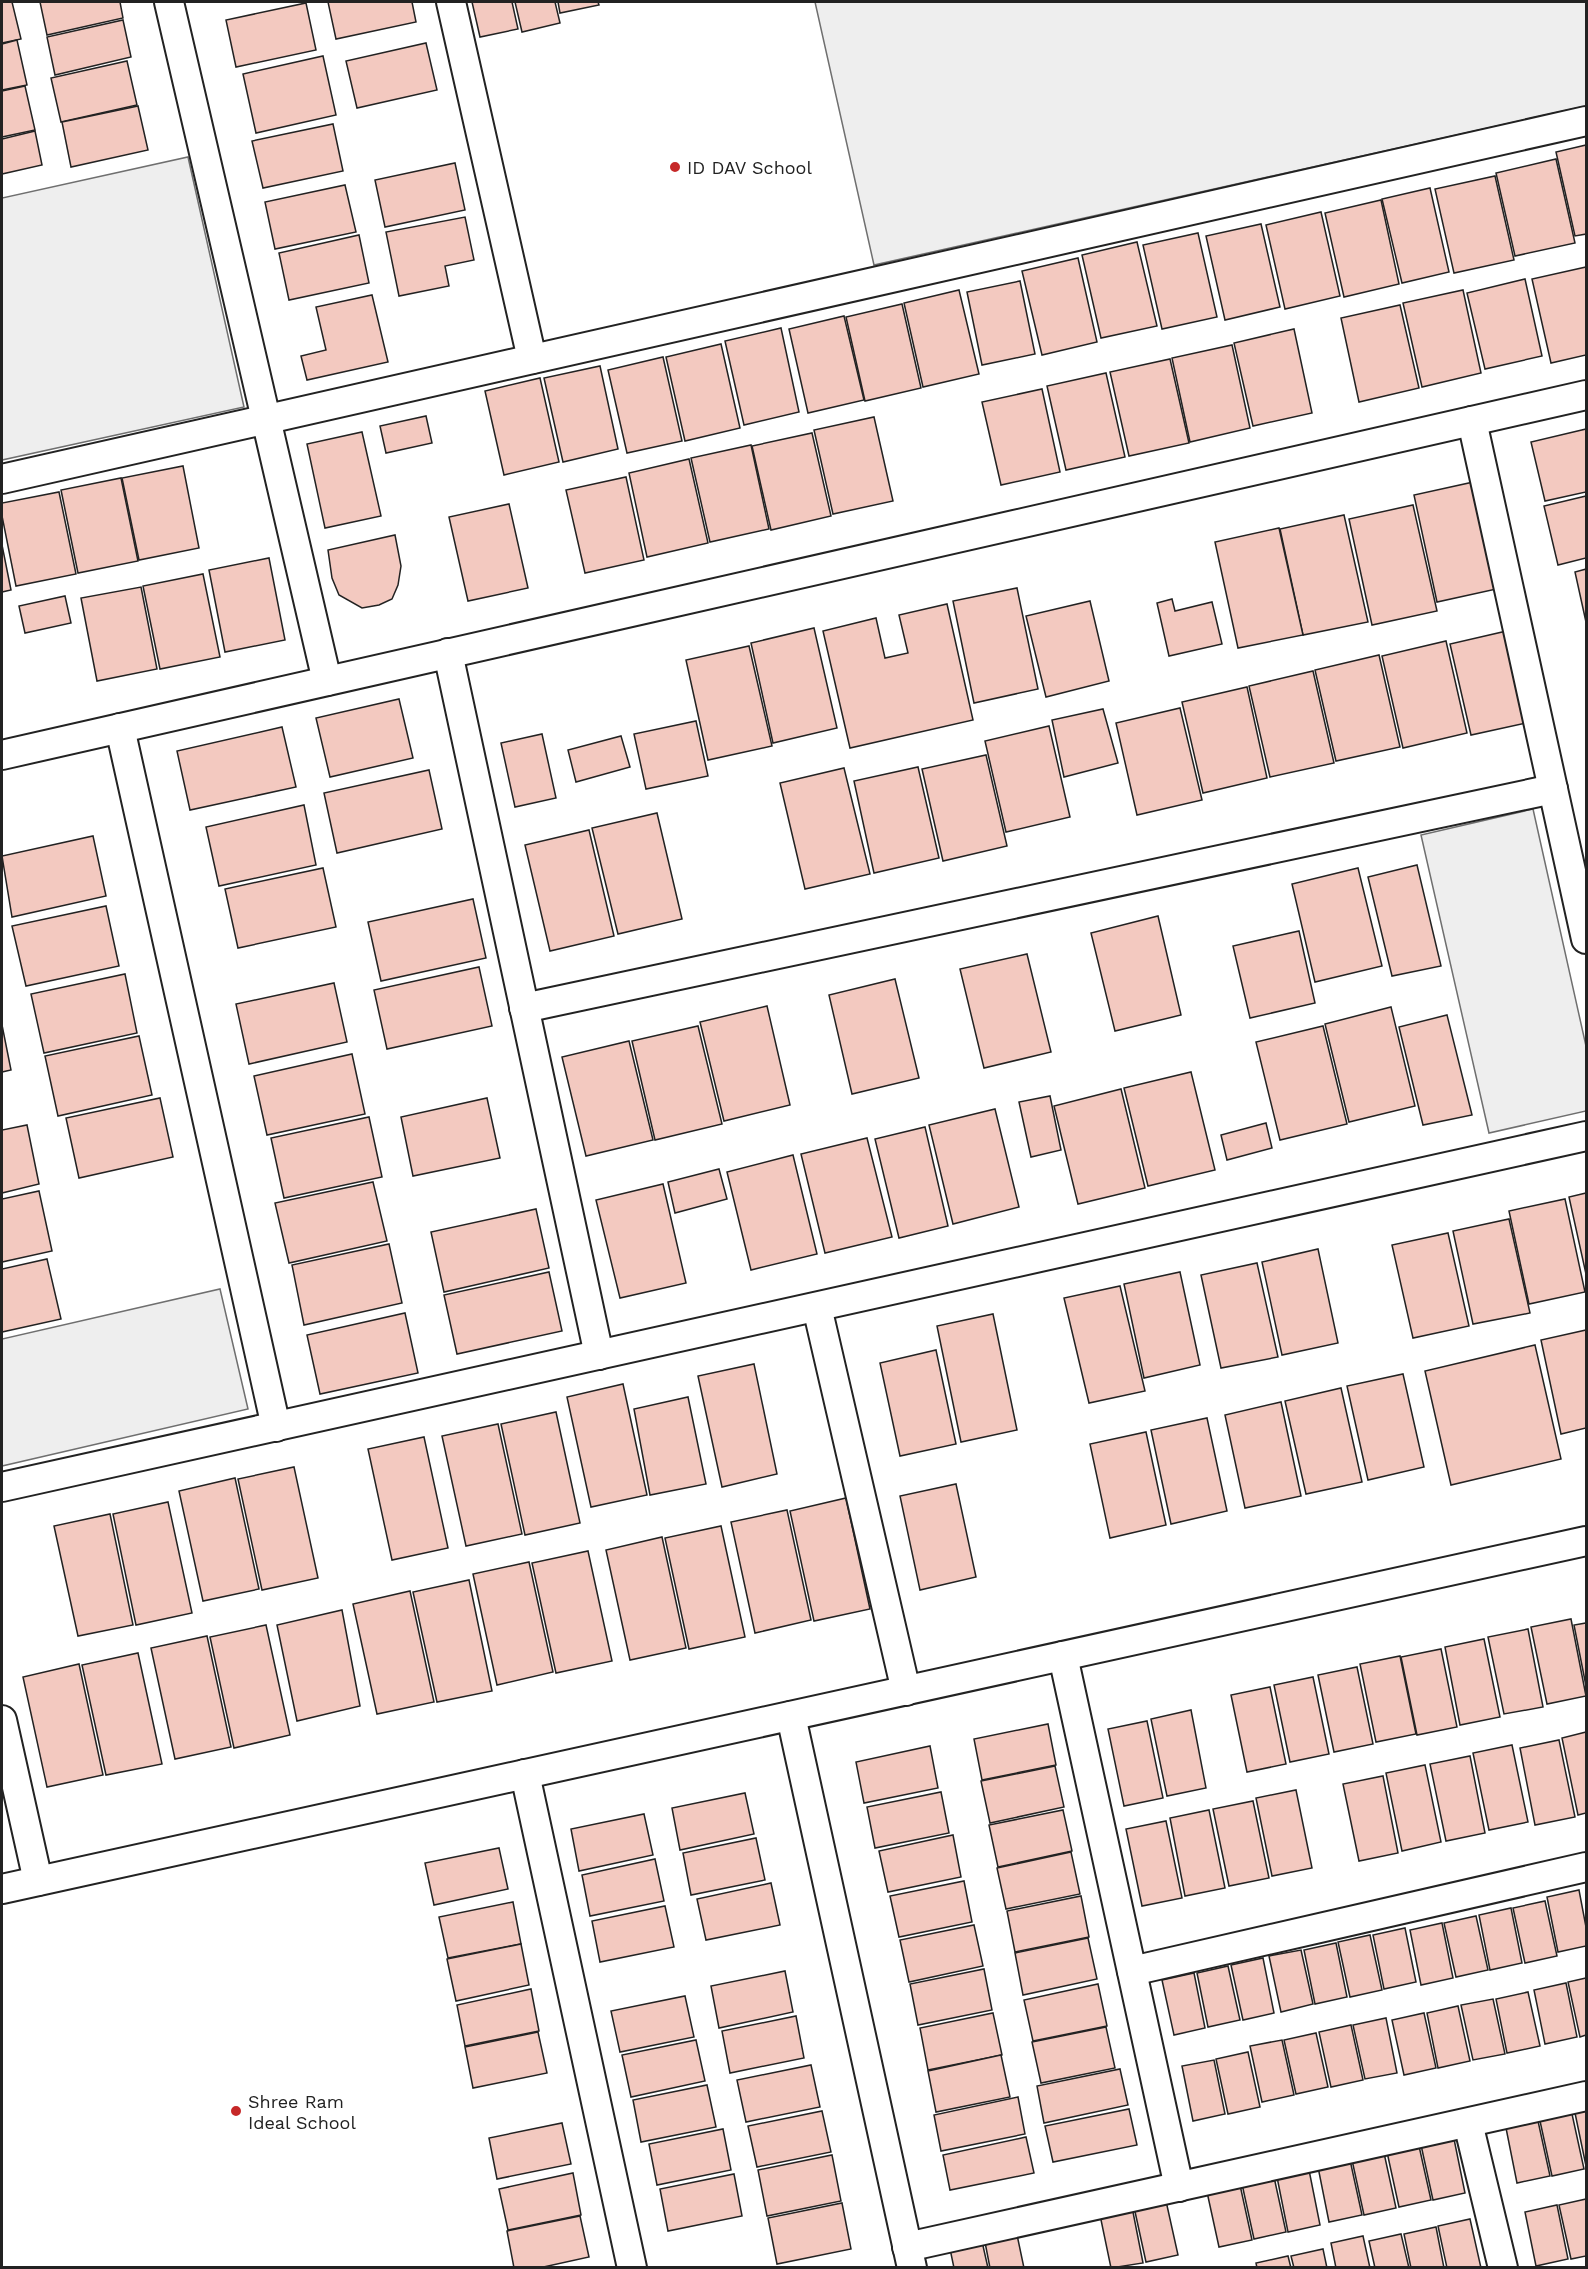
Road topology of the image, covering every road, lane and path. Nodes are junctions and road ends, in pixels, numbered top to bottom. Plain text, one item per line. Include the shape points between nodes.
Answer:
1 (169, 2) edge
2 (451, 2) edge
3 (1587, 121) edge
4 (531, 359) junction
5 (1587, 395) edge
6 (266, 419) junction
7 (1472, 421) junction
8 (2, 479) edge
9 (448, 653) junction
10 (327, 681) junction
11 (120, 728) junction
12 (2, 755) edge
13 (1553, 789) junction
14 (1587, 939) edge
15 (524, 1008) junction
16 (1587, 1137) edge
17 (817, 1307) junction
18 (599, 1355) junction
19 (276, 1427) junction
20 (2, 1488) edge
21 (1587, 1541) edge
22 (1063, 1656) junction
23 (906, 1691) junction
24 (790, 1716) junction
25 (2, 1720) edge
26 (525, 1774) junction
27 (1587, 1867) edge
28 (38, 1881) junction
29 (2, 1889) edge
30 (1132, 1971) junction
31 (1587, 2096) edge
32 (1468, 2123) junction
33 (1179, 2187) junction
34 (910, 2257) edge
35 (632, 2268) edge
36 (1503, 2268) edge

1 - 6 street
2 - 4 street
3 - 4 street
4 - 6 street
5 - 7 street
6 - 8 street
6 - 10 street
7 - 9 street
7 - 13 street
9 - 10 street
9 - 15 street
10 - 11 street
11 - 12 street
11 - 19 street
13 - 14 street
13 - 15 street
15 - 18 street
16 - 17 street
17 - 18 street
17 - 23 street
18 - 19 street
19 - 20 street
21 - 22 street
22 - 23 street
22 - 30 street
23 - 24 street
24 - 26 street
24 - 34 street
25 - 28 street
26 - 28 street
26 - 35 street
27 - 30 street
28 - 29 street
30 - 33 street
31 - 32 street
32 - 33 street
32 - 36 street
33 - 34 street

